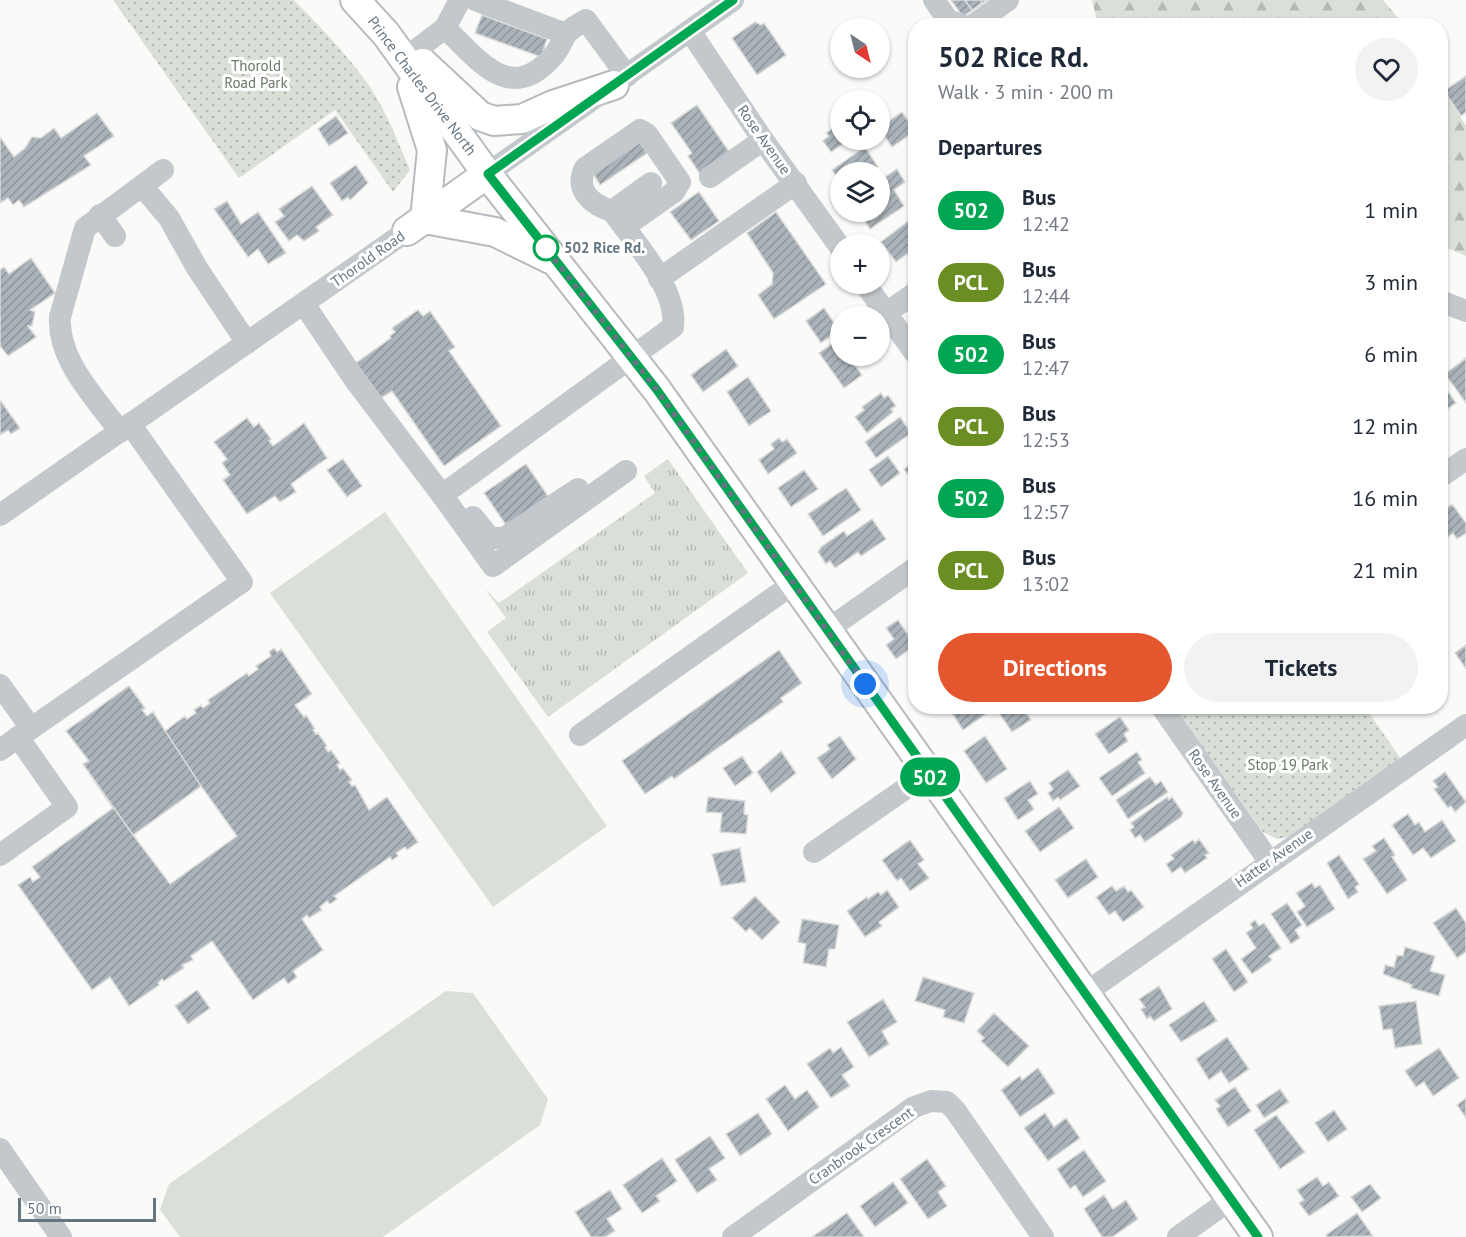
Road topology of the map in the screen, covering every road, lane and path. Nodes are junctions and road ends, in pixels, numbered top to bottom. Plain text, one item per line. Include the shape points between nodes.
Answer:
1 (355, 0) edge
2 (460, 0) edge
3 (475, 0) edge
4 (733, 0) edge
5 (934, 0) edge
6 (1008, 0) edge
7 (947, 18) edge
8 (983, 18) edge
9 (445, 28) junction
10 (690, 31) junction
11 (386, 34) junction
12 (566, 34) junction
13 (412, 53) junction
14 (621, 80) junction
15 (763, 140) junction
16 (163, 170) dead end
17 (488, 174) junction
18 (710, 177) dead end
19 (651, 183) dead end
20 (796, 183) junction
21 (143, 187) junction
22 (100, 215) junction
23 (416, 225) junction
24 (831, 234) edge
25 (114, 236) dead end
26 (556, 262) junction
27 (660, 279) junction
28 (908, 298) edge
29 (304, 304) junction
30 (1448, 304) edge
31 (890, 310) edge
32 (1466, 311) edge
33 (890, 319) edge
34 (247, 343) junction
35 (908, 343) edge
36 (633, 358) junction
37 (125, 428) junction
38 (1466, 459) edge
39 (626, 471) dead end
40 (1448, 471) edge
41 (463, 480) junction
42 (578, 489) dead end
43 (442, 495) junction
44 (0, 515) edge
45 (908, 573) edge
46 (794, 583) junction
47 (828, 630) junction
48 (0, 685) edge
49 (1167, 714) edge
50 (1466, 725) edge
51 (580, 735) dead end
52 (16, 738) edge
53 (928, 773) junction
54 (814, 852) dead end
55 (0, 855) edge
56 (1269, 861) junction
57 (1084, 994) junction
58 (0, 1149) edge
59 (1231, 1199) junction
60 (61, 1237) edge
61 (733, 1237) edge
62 (1043, 1237) edge
63 (1178, 1237) edge
64 (1258, 1237) edge

1 - 11 main road, Prince Charles Drive North
2 - 9 street
3 - 12 street
4 - 10 street, Thorold Road
5 - 7 street
6 - 8 street
9 - 12 street via 492,72 516,79 537,70 554,56
9 - 13 street
10 - 14 street, Thorold Road
10 - 15 street, Rose Avenue
11 - 13 main road
11 - 17 main road, Prince Charles Drive North
11 - 23 main road via 418,99 431,140 431,179
12 - 14 street via 586,20
13 - 14 main road via 480,116 494,121 522,119
14 - 17 street, Thorold Road
15 - 18 street
15 - 20 street, Rose Avenue
16 - 21 street
17 - 23 main road, Thorold Road
17 - 26 main road, Prince Charles Drive North
19 - 27 street via 618,219
20 - 24 street, Rose Avenue
20 - 27 street
21 - 22 street
21 - 34 street via 169,218 196,268
22 - 25 street
22 - 37 street via 85,228 59,331 66,355
23 - 26 main road via 495,231
23 - 29 street, Thorold Road
26 - 36 main road, Prince Charles Drive North
27 - 36 street via 675,313 673,327
28 - 31 street
29 - 34 street, Thorold Road
29 - 43 street via 355,380
30 - 32 street
33 - 35 street
34 - 37 street, Thorold Road
36 - 41 street
36 - 46 main road, Prince Charles Drive North
37 - 44 street, Thorold Road
37 - 52 street via 242,582
38 - 40 street
39 - 43 street via 493,566
41 - 42 street via 462,499 466,507 490,538 496,540
41 - 43 street
45 - 47 street
46 - 47 main road, Prince Charles Drive North
46 - 51 street
47 - 53 main road, Prince Charles Drive North
48 - 52 street
49 - 56 street, Rose Avenue
50 - 56 street, Hatter Avenue
52 - 55 street via 67,807
53 - 54 street
53 - 57 main road, Prince Charles Drive North
56 - 57 street, Hatter Avenue
57 - 59 main road, Prince Charles Drive North
58 - 60 street
59 - 63 street
59 - 64 main road, Prince Charles Drive North
61 - 62 street, Cranbrook Crescent via 915,1107 931,1101 947,1102 955,1110

